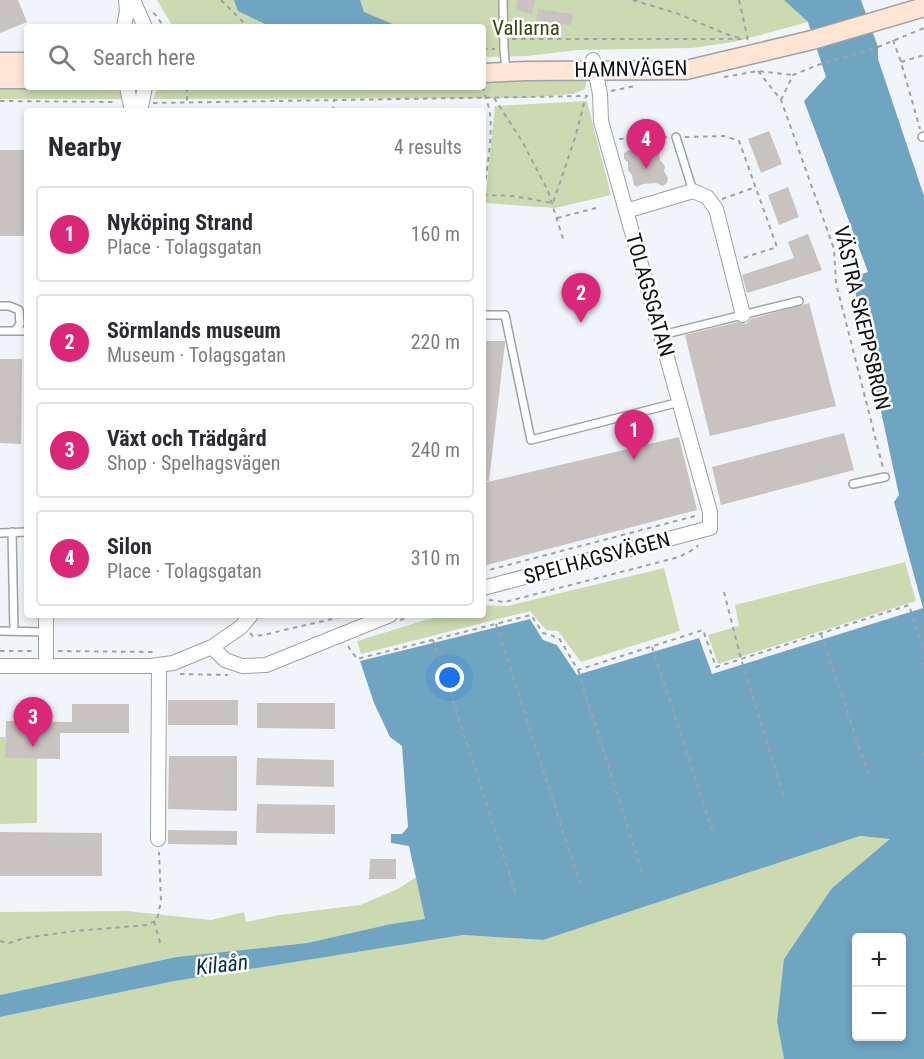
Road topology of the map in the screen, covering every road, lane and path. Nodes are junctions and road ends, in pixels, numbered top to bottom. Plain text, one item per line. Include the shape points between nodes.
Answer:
1 (126, 0) edge
2 (134, 0) edge
3 (221, 0) edge
4 (503, 0) edge
5 (633, 0) edge
6 (739, 0) edge
7 (910, 0) edge
8 (924, 7) edge
9 (868, 18) junction
10 (125, 24) edge
11 (144, 24) edge
12 (245, 24) edge
13 (924, 28) edge
14 (747, 39) junction
15 (504, 40) junction
16 (893, 40) junction
17 (924, 55) edge
18 (486, 61) edge
19 (486, 61) edge
20 (0, 62) edge
21 (24, 62) edge
22 (505, 62) junction
23 (901, 62) junction
24 (594, 66) junction
25 (758, 71) junction
26 (793, 75) junction
27 (718, 78) dead end
28 (0, 79) edge
29 (24, 79) edge
30 (638, 85) dead end
31 (128, 90) edge
32 (144, 90) edge
33 (187, 90) edge
34 (483, 90) edge
35 (593, 95) junction
36 (484, 98) junction
37 (494, 98) junction
38 (334, 99) junction
39 (781, 100) junction
40 (0, 101) edge
41 (187, 102) junction
42 (136, 107) edge
43 (333, 108) edge
44 (923, 136) edge
45 (676, 137) dead end
46 (739, 141) dead end
47 (486, 170) edge
48 (756, 187) junction
49 (693, 191) junction
50 (486, 197) edge
51 (553, 203) junction
52 (711, 203) junction
53 (596, 208) dead end
54 (626, 212) junction
55 (557, 218) junction
56 (564, 242) dead end
57 (728, 262) junction
58 (799, 301) dead end
59 (0, 306) edge
60 (486, 315) edge
61 (742, 315) junction
62 (0, 331) edge
63 (15, 331) junction
64 (24, 331) edge
65 (662, 335) junction
66 (680, 402) junction
67 (885, 477) joint
68 (853, 484) dead end
69 (710, 512) junction
70 (710, 528) junction
71 (12, 532) junction
72 (24, 532) edge
73 (0, 533) edge
74 (486, 571) edge
75 (486, 587) edge
76 (724, 592) dead end
77 (486, 599) edge
78 (46, 618) edge
79 (248, 618) edge
80 (336, 618) edge
81 (382, 618) edge
82 (496, 624) junction
83 (241, 627) junction
84 (0, 631) edge
85 (14, 631) junction
86 (46, 632) junction
87 (820, 633) junction
88 (340, 635) junction
89 (433, 640) junction
90 (652, 646) junction
91 (212, 648) junction
92 (0, 651) edge
93 (46, 651) junction
94 (924, 651) edge
95 (158, 659) junction
96 (741, 659) junction
97 (0, 666) edge
98 (46, 666) junction
99 (578, 670) junction
100 (924, 748) edge
101 (923, 756) edge
102 (868, 773) dead end
103 (785, 800) dead end
104 (714, 835) dead end
105 (158, 839) joint
106 (642, 873) dead end
107 (580, 884) dead end
108 (517, 897) dead end
109 (154, 921) junction
110 (0, 941) edge
111 (161, 946) dead end

1 - 10 street
2 - 11 street
3 - 12 path
4 - 15 lane
5 - 14 path
6 - 14 path
7 - 9 main road
8 - 9 main road
9 - 24 main road, HAMNVÄGEN via 686,70
13 - 16 path
14 - 15 path
15 - 22 lane
16 - 23 path
16 - 26 path
17 - 23 path
18 - 22 main road, HAMNVÄGEN
19 - 22 path
20 - 21 main road
22 - 24 main road, HAMNVÄGEN
23 - 44 path
24 - 35 street, TOLAGSGATAN
25 - 26 path
25 - 27 path
25 - 39 path, VÄSTRA SKEPPSBRON
26 - 39 path
28 - 29 main road
30 - 35 path
31 - 42 street
32 - 42 street
33 - 41 path
34 - 36 path
35 - 37 path
35 - 51 path
35 - 54 street, TOLAGSGATAN
36 - 37 path
36 - 38 path
36 - 47 path via 491,126
37 - 51 path via 522,141
38 - 41 path
38 - 43 path
39 - 67 path, VÄSTRA SKEPPSBRON via 834,249 836,283
40 - 42 path
41 - 42 path
45 - 49 lane
46 - 48 path
48 - 52 path
48 - 57 path via 777,247
49 - 52 street
49 - 54 street
50 - 51 path via 513,196
51 - 55 path
52 - 57 street via 716,209
53 - 55 path
54 - 65 street, TOLAGSGATAN
55 - 56 path
57 - 61 street
58 - 61 lane
59 - 63 lane via 20,310 20,324
60 - 66 lane via 505,315 531,440
61 - 65 lane
62 - 63 lane
63 - 64 lane
65 - 66 street, TOLAGSGATAN
66 - 69 street, TOLAGSGATAN
67 - 68 lane
69 - 70 street, TOLAGSGATAN
69 - 74 path
70 - 75 street, SPELHAGSVÄGEN
70 - 77 path via 696,548 679,557 505,602
71 - 72 lane
71 - 73 lane
71 - 85 lane
76 - 96 path
78 - 86 street
79 - 83 street
80 - 83 path via 253,636
81 - 88 street
82 - 89 path
82 - 99 path via 531,615 543,633 560,638
82 - 107 path
83 - 91 street
84 - 85 lane
85 - 86 lane
86 - 93 street
87 - 94 path via 909,605
87 - 96 path
87 - 102 path
88 - 89 path via 357,659
88 - 91 street via 266,665 242,666 225,660
89 - 108 path
90 - 96 path via 703,630 716,667
90 - 99 path
90 - 104 path
91 - 95 street via 173,663
92 - 93 path
93 - 95 path
93 - 98 street
95 - 98 street
95 - 105 street
96 - 103 path
97 - 98 street
99 - 106 path
100 - 101 path
105 - 109 path via 161,901
109 - 110 path via 9,943
109 - 111 path

